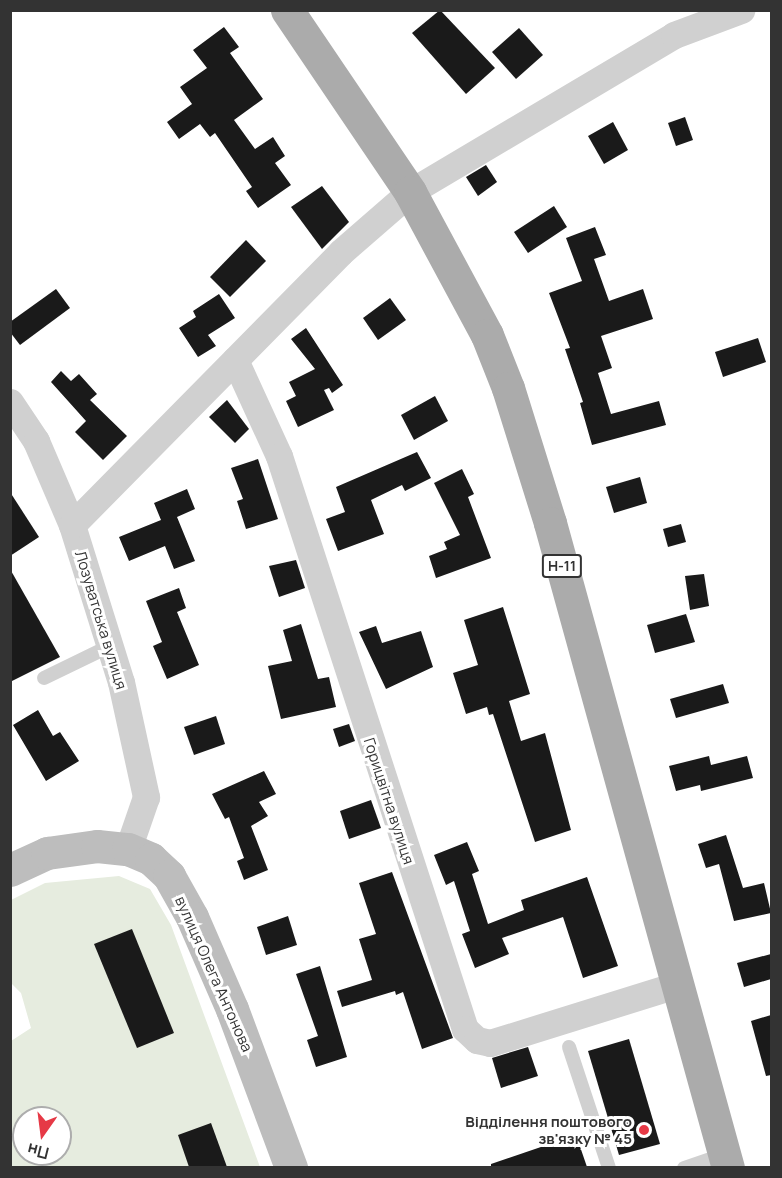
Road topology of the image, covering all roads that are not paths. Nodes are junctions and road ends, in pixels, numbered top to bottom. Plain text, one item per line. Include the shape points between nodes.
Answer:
1 (287, 10) edge
2 (741, 10) edge
3 (410, 192) junction
4 (235, 360) junction
5 (10, 402) edge
6 (72, 525) junction
7 (110, 646) junction
8 (44, 678) dead end
9 (128, 849) junction
10 (10, 870) edge
11 (679, 984) junction
12 (569, 1047) dead end
13 (727, 1161) edge
14 (291, 1167) edge
15 (609, 1167) edge
16 (684, 1167) edge

1 - 3 main road, Н-11
2 - 3 street via 674,35
3 - 4 street via 341,252
3 - 11 main road, Н-11 via 487,335 508,388 550,523
4 - 6 street
4 - 11 street, Горицвітна вулиця via 279,456 465,1029 477,1040 490,1043
5 - 6 street, Лозуватська вулиця via 36,441
6 - 7 street, Лозуватська вулиця
7 - 8 lane
7 - 9 street, Лозуватська вулиця via 143,771 146,797
9 - 10 main road, вулиця Олега Антонова via 96,846 47,853
9 - 14 main road, вулиця Олега Антонова via 152,859 169,876 192,917 232,1009
11 - 13 main road, Н-11
12 - 15 lane
13 - 16 lane

